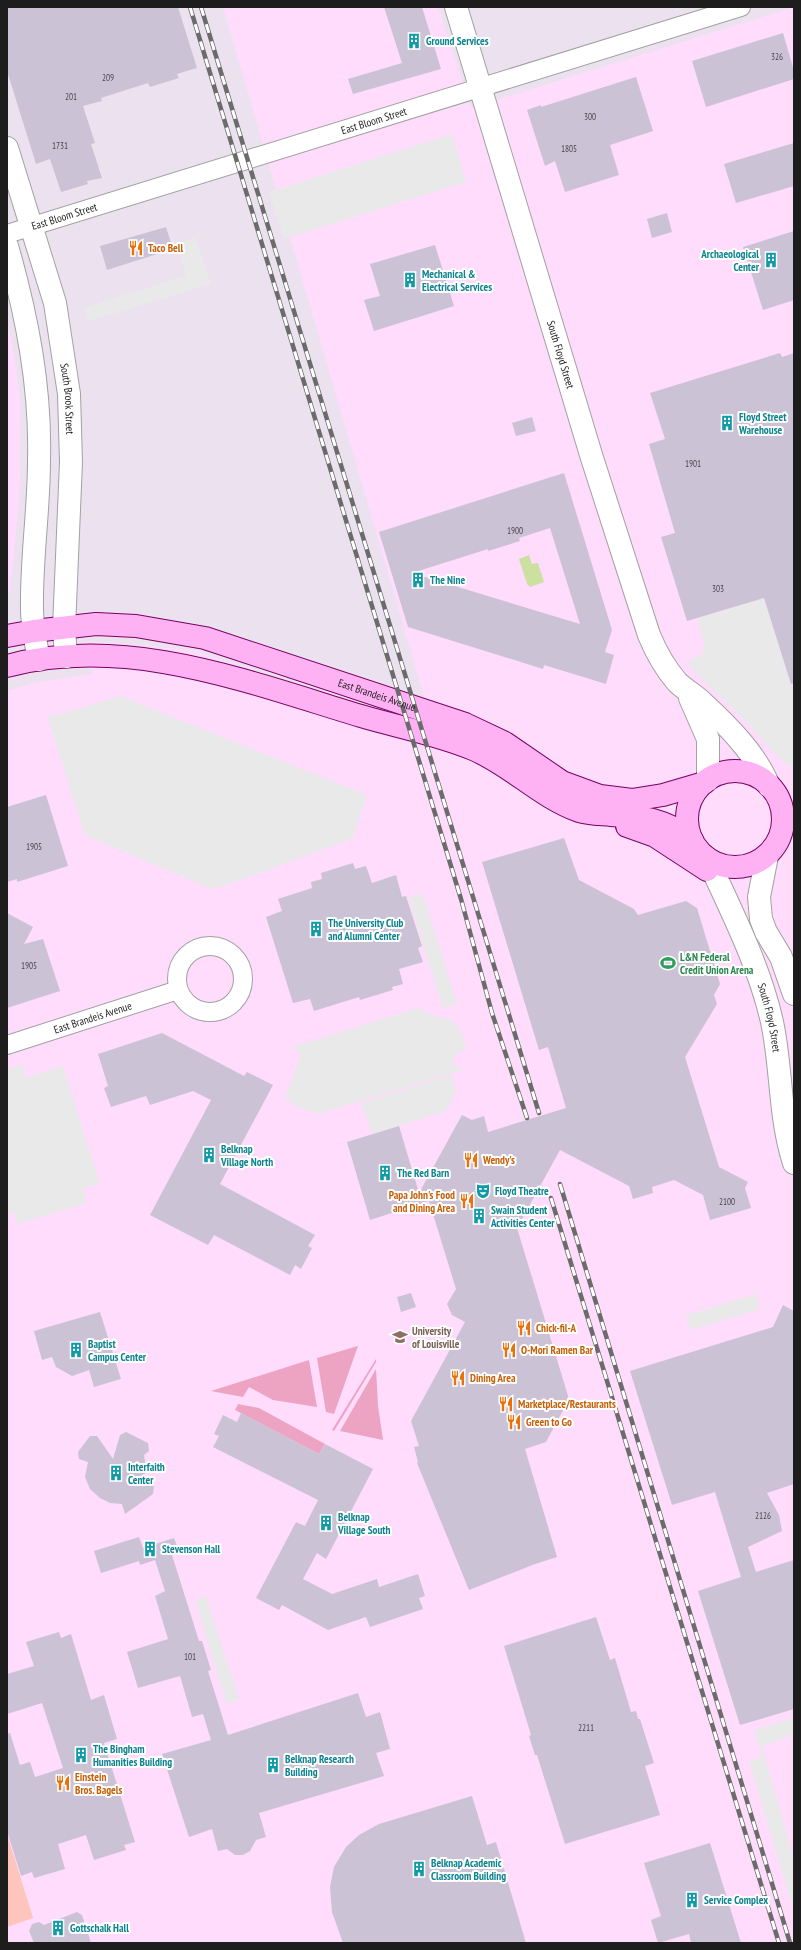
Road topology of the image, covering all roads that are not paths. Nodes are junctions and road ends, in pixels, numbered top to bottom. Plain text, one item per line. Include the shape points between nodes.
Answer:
1 (456, 7) edge
2 (741, 7) edge
3 (481, 88) junction
4 (7, 148) edge
5 (31, 227) junction
6 (7, 234) edge
7 (7, 246) edge
8 (64, 628) junction
9 (34, 631) junction
10 (7, 636) edge
11 (66, 657) junction
12 (39, 660) junction
13 (7, 666) edge
14 (687, 691) junction
15 (706, 782) junction
16 (779, 790) edge
17 (588, 813) junction
18 (794, 837) edge
19 (692, 840) junction
20 (770, 852) junction
21 (707, 858) junction
22 (716, 879) junction
23 (178, 990) dead end
24 (794, 994) edge
25 (7, 1045) edge
26 (794, 1163) edge

1 - 3 street, South Floyd Street
2 - 3 street, East Bloom Street
3 - 5 street, East Bloom Street
3 - 14 street, South Floyd Street via 592,458 649,635 660,658
4 - 5 street, South Brook Street
5 - 6 street, East Bloom Street
5 - 8 street, South Brook Street via 55,303 69,394 71,462
7 - 9 street via 25,311 39,407 40,461 32,609
8 - 9 main road, East Brandeis Avenue
8 - 11 street, South Brook Street
8 - 15 main road, East Brandeis Avenue via 96,624 136,626 205,638 465,724 505,743 562,782 600,796 632,800
9 - 10 main road, East Brandeis Avenue
9 - 12 street
11 - 12 main road, East Brandeis Avenue
11 - 17 main road, East Brandeis Avenue via 124,657 180,664 217,672 453,742 506,766 556,801
12 - 13 main road, East Brandeis Avenue
14 - 15 street, South Floyd Street via 708,739 710,754
14 - 16 street, South Floyd Street via 702,702 748,750
15 - 16 main road via 722,773 736,771 758,777
15 - 19 main road via 693,798 687,816
16 - 20 main road via 783,816 781,833
17 - 19 main road, East Brandeis Avenue via 653,819 680,830
17 - 22 main road via 655,836 703,866
18 - 20 main road
19 - 21 main road
20 - 21 main road via 758,862 737,867 726,866
20 - 24 street via 759,897 761,919
21 - 22 street, South Floyd Street
22 - 26 street, South Floyd Street via 765,996 772,1022 784,1118
23 - 25 street, East Brandeis Avenue

